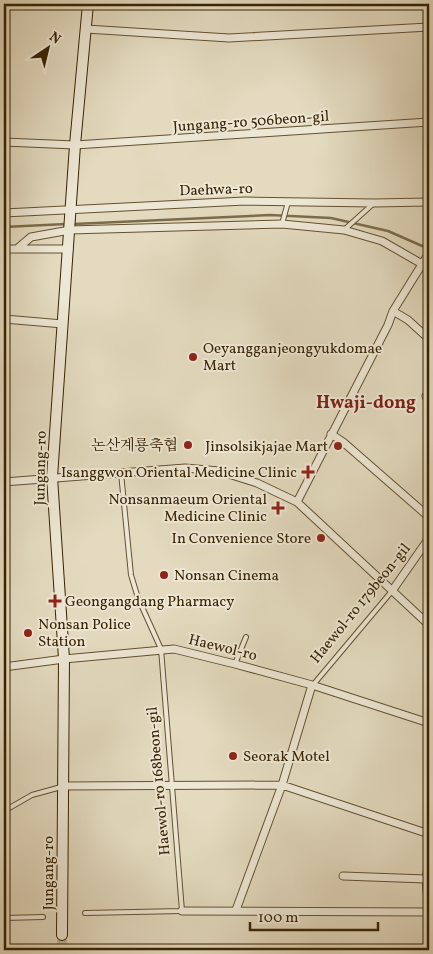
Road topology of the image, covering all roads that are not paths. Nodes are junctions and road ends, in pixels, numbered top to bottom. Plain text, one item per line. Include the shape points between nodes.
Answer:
1 (88, 4) edge
2 (429, 27) edge
3 (86, 29) junction
4 (429, 122) edge
5 (4, 142) edge
6 (75, 145) junction
7 (288, 202) junction
8 (429, 202) edge
9 (374, 203) junction
10 (71, 209) junction
11 (4, 213) edge
12 (282, 224) junction
13 (70, 230) junction
14 (344, 230) junction
15 (18, 248) junction
16 (4, 249) edge
17 (69, 249) junction
18 (429, 254) edge
19 (422, 264) junction
20 (393, 311) junction
21 (4, 319) edge
22 (63, 324) junction
23 (429, 338) edge
24 (429, 392) edge
25 (429, 404) edge
26 (331, 434) junction
27 (4, 450) edge
28 (121, 473) junction
29 (52, 477) junction
30 (5, 482) edge
31 (297, 502) junction
32 (429, 517) edge
33 (429, 538) edge
34 (392, 591) junction
35 (429, 625) edge
36 (246, 637) dead end
37 (161, 650) junction
38 (64, 659) junction
39 (235, 664) junction
40 (4, 667) edge
41 (312, 686) junction
42 (429, 723) edge
43 (173, 785) junction
44 (282, 785) junction
45 (64, 786) junction
46 (4, 811) edge
47 (429, 834) edge
48 (429, 862) edge
49 (343, 876) dead end
50 (426, 879) junction
51 (236, 910) junction
52 (182, 911) junction
53 (85, 913) dead end
54 (429, 913) edge
55 (43, 917) dead end
56 (4, 918) edge
57 (62, 935) tunnel mouth

1 - 3 main road, Jungang-ro
2 - 3 street via 229,38
3 - 6 main road, Jungang-ro
4 - 6 street, Jungang-ro 506beon-gil
5 - 6 street, Jungang-ro 506beon-gil
6 - 10 main road, Jungang-ro
7 - 9 street, Daehwa-ro
7 - 10 street, Daehwa-ro
7 - 12 lane
8 - 9 street, Daehwa-ro
9 - 14 lane
10 - 11 street, Daehwa-ro
10 - 13 main road, Jungang-ro
12 - 13 street
12 - 14 street
13 - 15 street via 31,237
13 - 17 main road, Jungang-ro
14 - 19 street via 382,241
15 - 16 street
15 - 17 street
17 - 22 main road, Jungang-ro
18 - 19 street
19 - 20 street
20 - 23 street
20 - 26 street
21 - 22 street
22 - 29 main road, Jungang-ro
24 - 25 street via 426,396
26 - 31 street
26 - 32 street
27 - 30 lane
28 - 29 street
28 - 31 street via 199,468 257,483
28 - 37 lane, Haewol-ro 168beon-gil via 131,575
29 - 30 street
29 - 38 main road, Jungang-ro
31 - 34 street
33 - 34 street, Haewol-ro 179beon-gil
34 - 35 street
34 - 41 lane, Haewol-ro 179beon-gil
36 - 39 lane
37 - 38 street, Haewol-ro
37 - 39 street, Haewol-ro via 174,649
37 - 43 lane, Haewol-ro 168beon-gil
38 - 40 street, Haewol-ro
38 - 45 main road, Jungang-ro
39 - 41 street, Haewol-ro
41 - 42 street, Haewol-ro
41 - 44 street
43 - 44 street
43 - 45 street
43 - 52 lane, Haewol-ro 168beon-gil
44 - 47 street
44 - 51 street
45 - 46 lane via 32,795
45 - 57 main road, Jungang-ro
48 - 50 street
49 - 50 street
50 - 54 street
51 - 52 street
51 - 54 street
52 - 53 lane
55 - 56 lane

